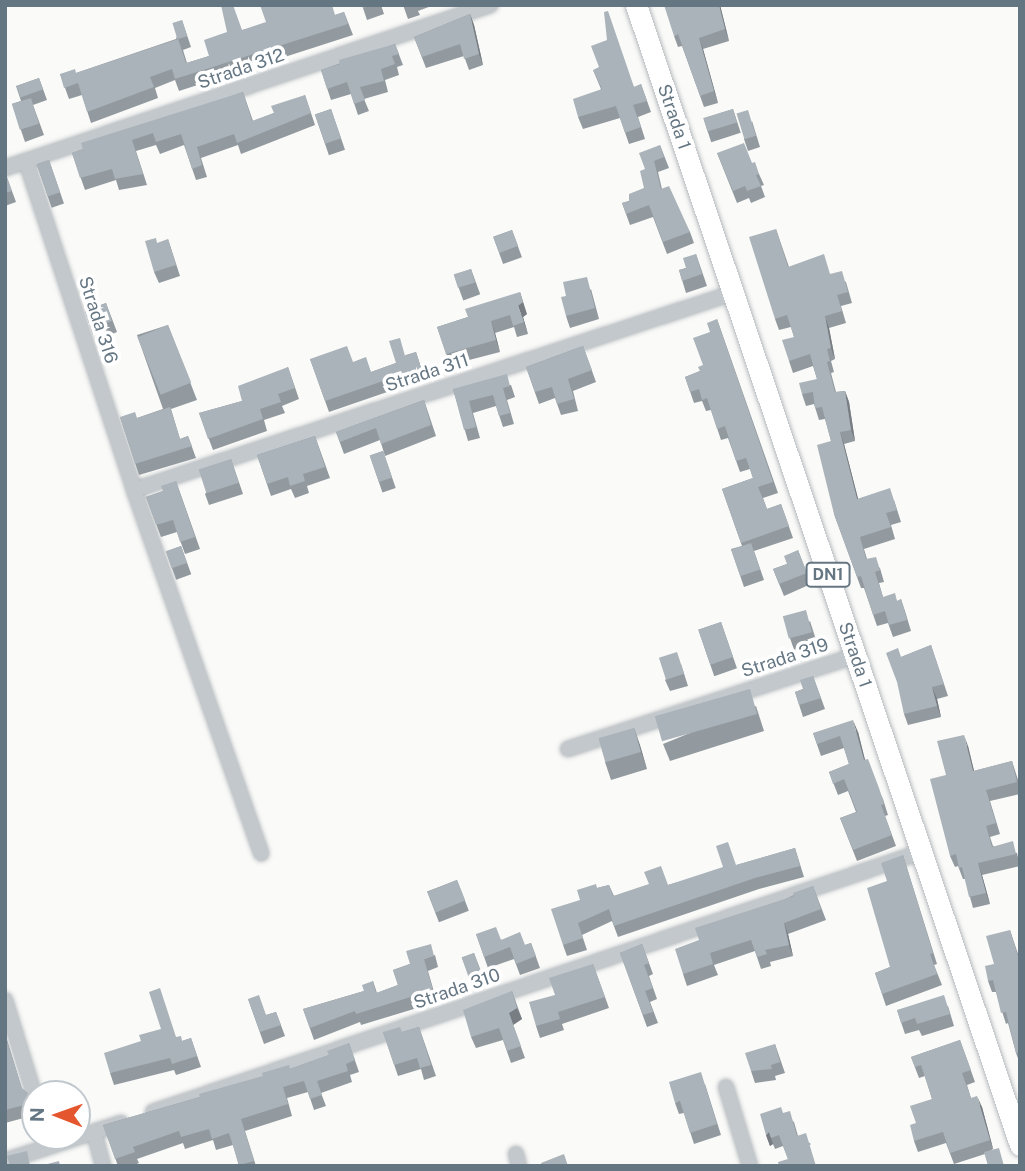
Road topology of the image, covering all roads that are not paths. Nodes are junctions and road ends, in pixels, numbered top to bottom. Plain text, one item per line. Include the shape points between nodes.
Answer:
1 (490, 5) edge
2 (636, 5) edge
3 (26, 161) junction
4 (5, 168) edge
5 (733, 293) junction
6 (134, 490) junction
7 (855, 656) junction
8 (568, 749) dead end
9 (921, 852) junction
10 (261, 853) dead end
11 (5, 1000) edge
12 (30, 1080) edge
13 (726, 1087) dead end
14 (94, 1132) junction
15 (91, 1133) edge
16 (1020, 1145) edge
17 (29, 1150) edge
18 (5, 1161) edge
19 (103, 1166) edge
20 (750, 1166) edge

1 - 3 street, Strada 312
2 - 5 main road, Strada 1 / DN1
3 - 4 street, Strada 312
3 - 6 street, Strada 316
5 - 6 street, Strada 311
5 - 7 main road, Strada 1 / DN1
6 - 10 street, Strada 316
7 - 8 street, Strada 319
7 - 9 main road, Strada 1 / DN1
9 - 14 street, Strada 310
9 - 16 main road, Strada 1 / DN1
11 - 12 street
13 - 20 street
14 - 15 street, Strada 310
14 - 19 street
17 - 18 street, Strada 310

